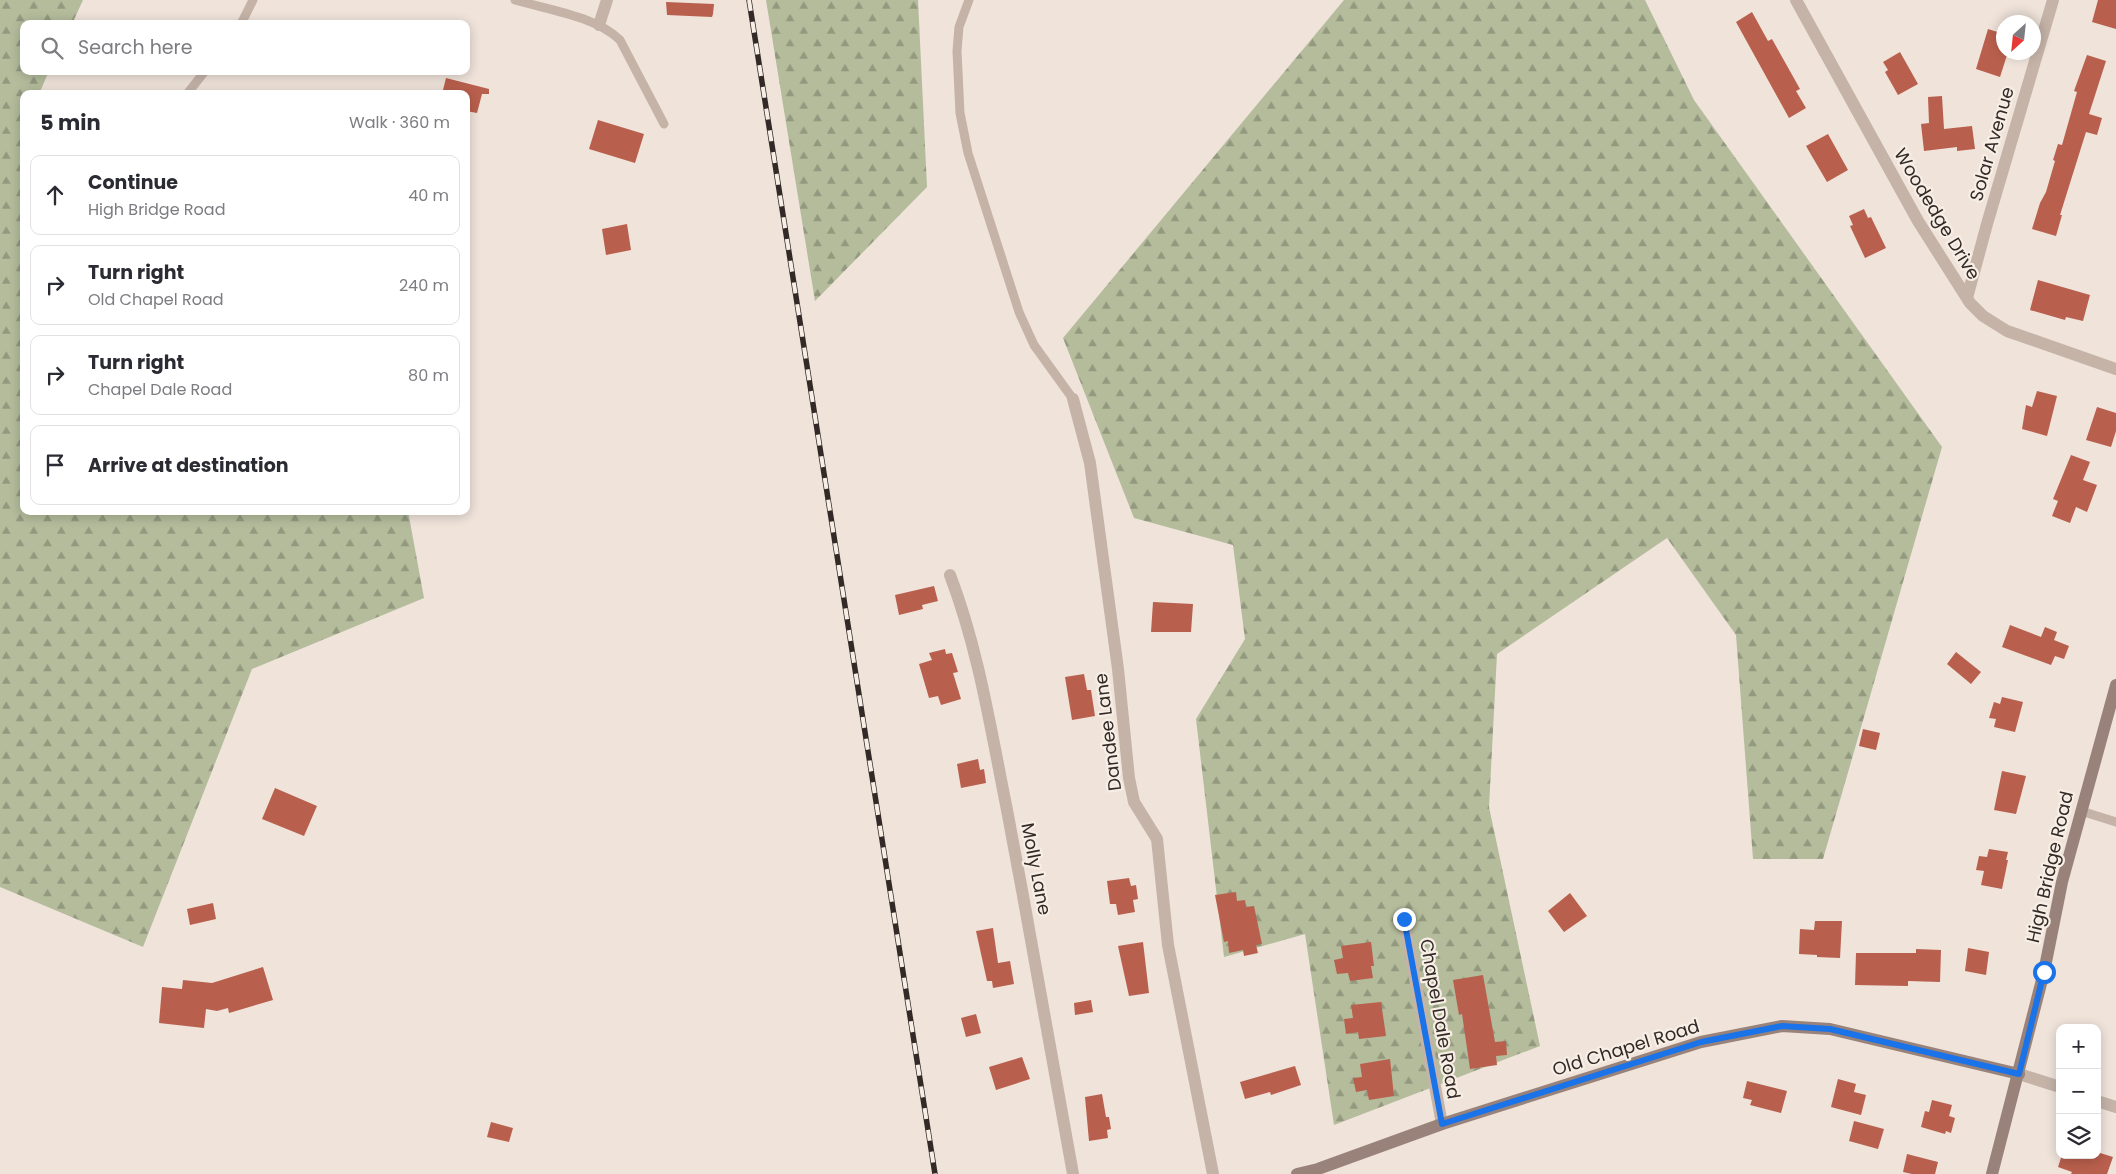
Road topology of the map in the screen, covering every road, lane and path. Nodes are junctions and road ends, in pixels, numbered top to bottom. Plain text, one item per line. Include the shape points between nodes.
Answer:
1 (253, 0) edge
2 (516, 0) edge
3 (607, 0) edge
4 (969, 0) edge
5 (1796, 0) edge
6 (2053, 0) edge
7 (243, 20) edge
8 (599, 25) junction
9 (202, 75) edge
10 (190, 90) edge
11 (664, 124) dead end
12 (1967, 298) junction
13 (2116, 369) edge
14 (1074, 399) joint
15 (950, 575) dead end
16 (2116, 685) edge
17 (2081, 811) junction
18 (2116, 822) edge
19 (1404, 919) dead end
20 (2019, 1074) junction
21 (2056, 1086) edge
22 (2101, 1102) edge
23 (2116, 1108) edge
24 (1442, 1124) junction
25 (1073, 1174) edge
26 (1213, 1174) edge
27 (1296, 1174) edge
28 (1992, 1174) edge

1 - 7 lane
2 - 8 lane
3 - 8 street
4 - 14 lane via 959,27 957,51 960,113 968,153 1019,312 1034,345
5 - 12 street, Woodedge Drive via 1918,221
6 - 12 street, Solar Avenue
8 - 11 lane via 620,40
9 - 10 lane
12 - 13 street, Woodedge Drive via 1983,316 2007,331
14 - 26 street, Dandee Lane via 1090,463 1129,778 1134,802 1157,839 1168,944
15 - 25 street, Molly Lane via 974,648 984,696
16 - 17 street, High Bridge Road
17 - 18 lane
17 - 20 street, High Bridge Road
19 - 24 street, Chapel Dale Road
20 - 21 street, Old Chapel Road
20 - 24 street, Old Chapel Road via 1830,1029 1782,1026 1701,1042
20 - 28 street, High Bridge Road
22 - 23 street
24 - 27 street, Old Chapel Road

